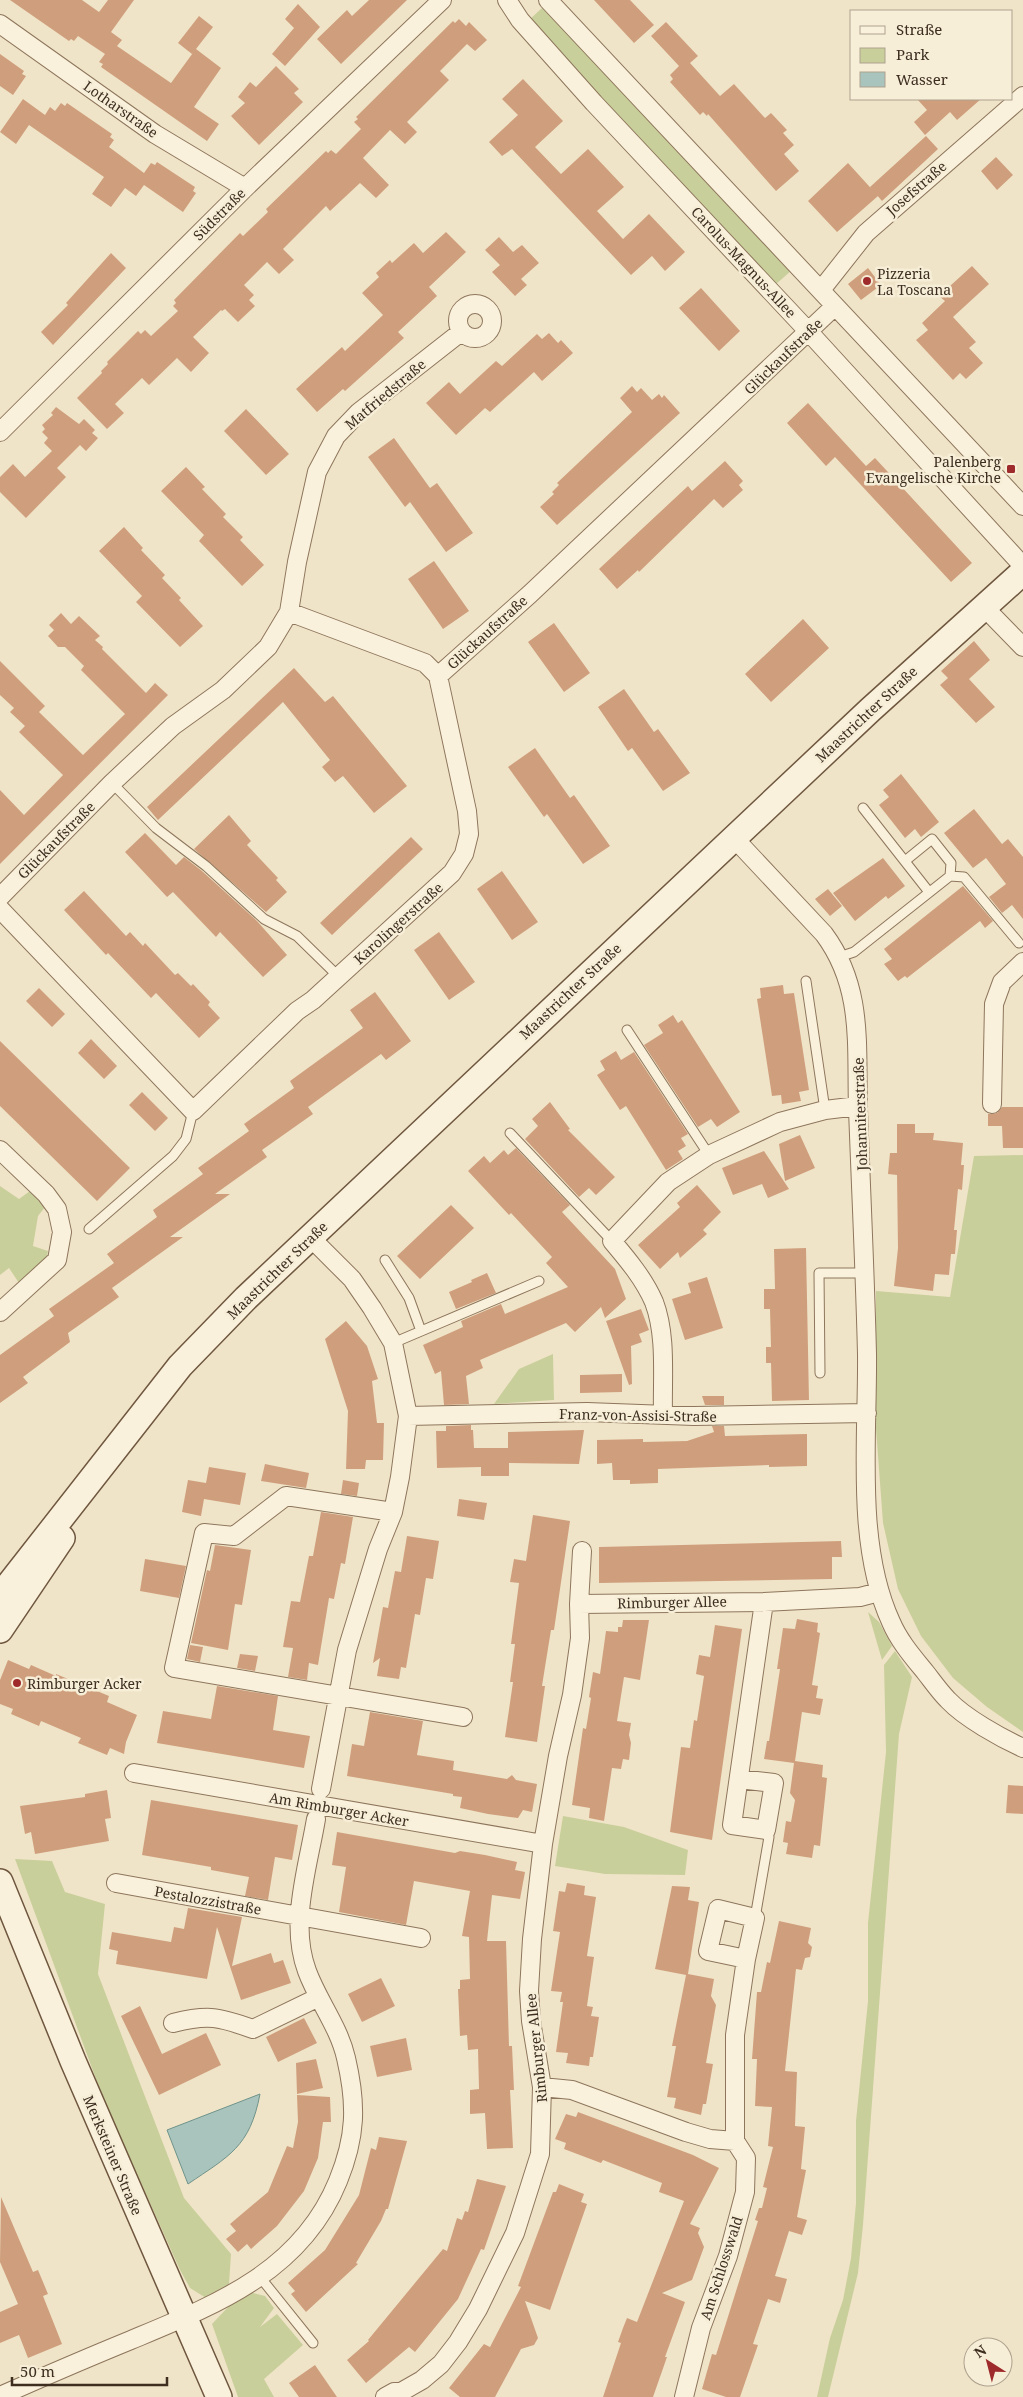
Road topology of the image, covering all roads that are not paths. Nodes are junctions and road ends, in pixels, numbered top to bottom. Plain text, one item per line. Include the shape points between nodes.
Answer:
1 (442, 0) edge
2 (507, 0) edge
3 (548, 0) edge
4 (0, 24) edge
5 (1023, 96) edge
6 (245, 188) junction
7 (821, 290) junction
8 (835, 306) junction
9 (808, 331) junction
10 (461, 332) dead end
11 (0, 432) edge
12 (1023, 506) edge
13 (1023, 566) edge
14 (1023, 572) edge
15 (984, 607) junction
16 (289, 612) junction
17 (1023, 647) edge
18 (438, 676) junction
19 (112, 783) junction
20 (863, 808) dead end
21 (734, 838) junction
22 (905, 861) junction
23 (950, 876) junction
24 (929, 892) junction
25 (0, 897) edge
26 (0, 909) edge
27 (1019, 943) dead end
28 (838, 957) junction
29 (1023, 962) edge
30 (339, 977) junction
31 (806, 981) dead end
32 (628, 1030) dead end
33 (992, 1104) dead end
34 (858, 1106) junction
35 (825, 1110) junction
36 (194, 1111) junction
37 (510, 1133) dead end
38 (0, 1150) edge
39 (709, 1155) junction
40 (89, 1229) dead end
41 (311, 1238) junction
42 (612, 1241) junction
43 (385, 1260) dead end
44 (866, 1273) junction
45 (539, 1281) dead end
46 (0, 1312) edge
47 (421, 1331) junction
48 (393, 1343) junction
49 (820, 1373) dead end
50 (868, 1413) junction
51 (664, 1414) junction
52 (408, 1416) junction
53 (132, 1426) junction
54 (393, 1512) junction
55 (582, 1551) dead end
56 (879, 1592) junction
57 (0, 1596) edge
58 (764, 1602) junction
59 (579, 1604) junction
60 (0, 1630) edge
61 (337, 1694) junction
62 (463, 1717) dead end
63 (1023, 1748) edge
64 (134, 1773) dead end
65 (740, 1779) junction
66 (321, 1789) dead end
67 (316, 1819) dead end
68 (766, 1830) junction
69 (543, 1844) junction
70 (0, 1882) edge
71 (116, 1883) dead end
72 (6, 1903) edge
73 (300, 1917) junction
74 (755, 1918) junction
75 (421, 1938) dead end
76 (746, 1959) junction
77 (319, 1997) junction
78 (173, 2023) dead end
79 (542, 2087) junction
80 (735, 2141) junction
81 (260, 2277) junction
82 (184, 2318) junction
83 (313, 2343) dead end
84 (397, 2395) edge
85 (0, 2396) edge
86 (219, 2397) edge
87 (684, 2397) edge

1 - 6 street, Südstraße
2 - 9 street, Carolus-Magnus-Allee via 520,20 594,103
3 - 7 street
4 - 6 street, Lotharstraße via 154,134
5 - 7 street, Josefstraße via 866,233
6 - 11 street, Südstraße
7 - 8 street
8 - 9 street, Glückaufstraße
8 - 12 street
9 - 13 street, Carolus-Magnus-Allee
9 - 18 street, Glückaufstraße via 535,589
10 - 16 street, Matfriedstraße via 359,412 336,436 317,472
14 - 15 street, Maastrichter Straße
15 - 17 street
15 - 21 street, Maastrichter Straße
16 - 18 street, Glückaufstraße via 424,664
16 - 19 street, Glückaufstraße via 268,647 223,690 173,726
18 - 30 street, Karolingerstraße via 467,811 469,834 464,854 452,873
19 - 25 street, Glückaufstraße
19 - 30 lane via 156,828 206,866 264,919 297,936
20 - 22 lane
21 - 28 street, Johanniterstraße via 824,934
21 - 41 street, Maastrichter Straße
22 - 23 lane via 932,839 951,863
22 - 24 lane
23 - 24 lane
23 - 27 lane via 964,878
24 - 28 lane via 854,952
26 - 36 street
28 - 34 street, Johanniterstraße via 850,984 855,1012
29 - 33 street via 1002,982 994,1004
30 - 36 street, Karolingerstraße via 297,1011
31 - 35 lane
32 - 39 lane
34 - 35 street
34 - 44 street, Johanniterstraße
35 - 39 street via 780,1122
36 - 40 lane, Karolingerstraße via 186,1139 173,1156
37 - 42 lane
38 - 46 street via 46,1194 57,1209 62,1232 57,1260
39 - 42 street via 668,1182
41 - 48 street via 352,1279
41 - 53 street, Maastrichter Straße via 246,1298 180,1366
42 - 51 street via 654,1303 661,1332
43 - 47 lane via 409,1298
44 - 49 lane via 819,1274
44 - 50 street, Johanniterstraße
45 - 47 lane
47 - 48 lane
48 - 52 street
50 - 51 street, Franz-von-Assisi-Straße
50 - 56 street, Johanniterstraße via 864,1496
51 - 52 street, Franz-von-Assisi-Straße via 587,1412
52 - 54 street
53 - 57 street, Maastrichter Straße
53 - 60 street, Maastrichter Straße via 43,1569
54 - 61 street via 378,1549
54 - 61 street via 286,1496 234,1536 204,1534 174,1668
55 - 59 street, Rimburger Allee
56 - 58 street, Rimburger Allee via 860,1597
56 - 63 street, Johanniterstraße via 901,1641 950,1702 1000,1738
58 - 59 street, Rimburger Allee
58 - 65 street
59 - 69 street, Rimburger Allee via 580,1638 572,1695
61 - 62 street
61 - 66 street
64 - 69 street, Am Rimburger Acker
65 - 68 street via 732,1826
65 - 68 street via 774,1783
67 - 73 street
68 - 74 lane, Am Schlosswald via 769,1837
69 - 79 street, Rimburger Allee via 529,1981 531,2021
70 - 72 street, Merksteiner Straße
71 - 73 street, Pestalozzistraße
72 - 82 street, Merksteiner Straße
73 - 75 street, Pestalozzistraße
73 - 77 street via 301,1948
74 - 76 street, Am Schlosswald
74 - 76 street via 718,1909 708,1951
76 - 80 street, Am Schlosswald via 735,2035
77 - 78 street via 254,2029 220,2017 197,2017
77 - 81 street via 346,2057 354,2110 353,2134 346,2161 320,2217 301,2242
79 - 80 street via 572,2090 686,2132 710,2139
79 - 84 street, Rimburger Allee via 540,2154 515,2233 458,2342 437,2368
80 - 87 street, Am Schlosswald via 746,2158 745,2192
81 - 82 street
81 - 83 lane
82 - 85 street
82 - 86 street, Merksteiner Straße

